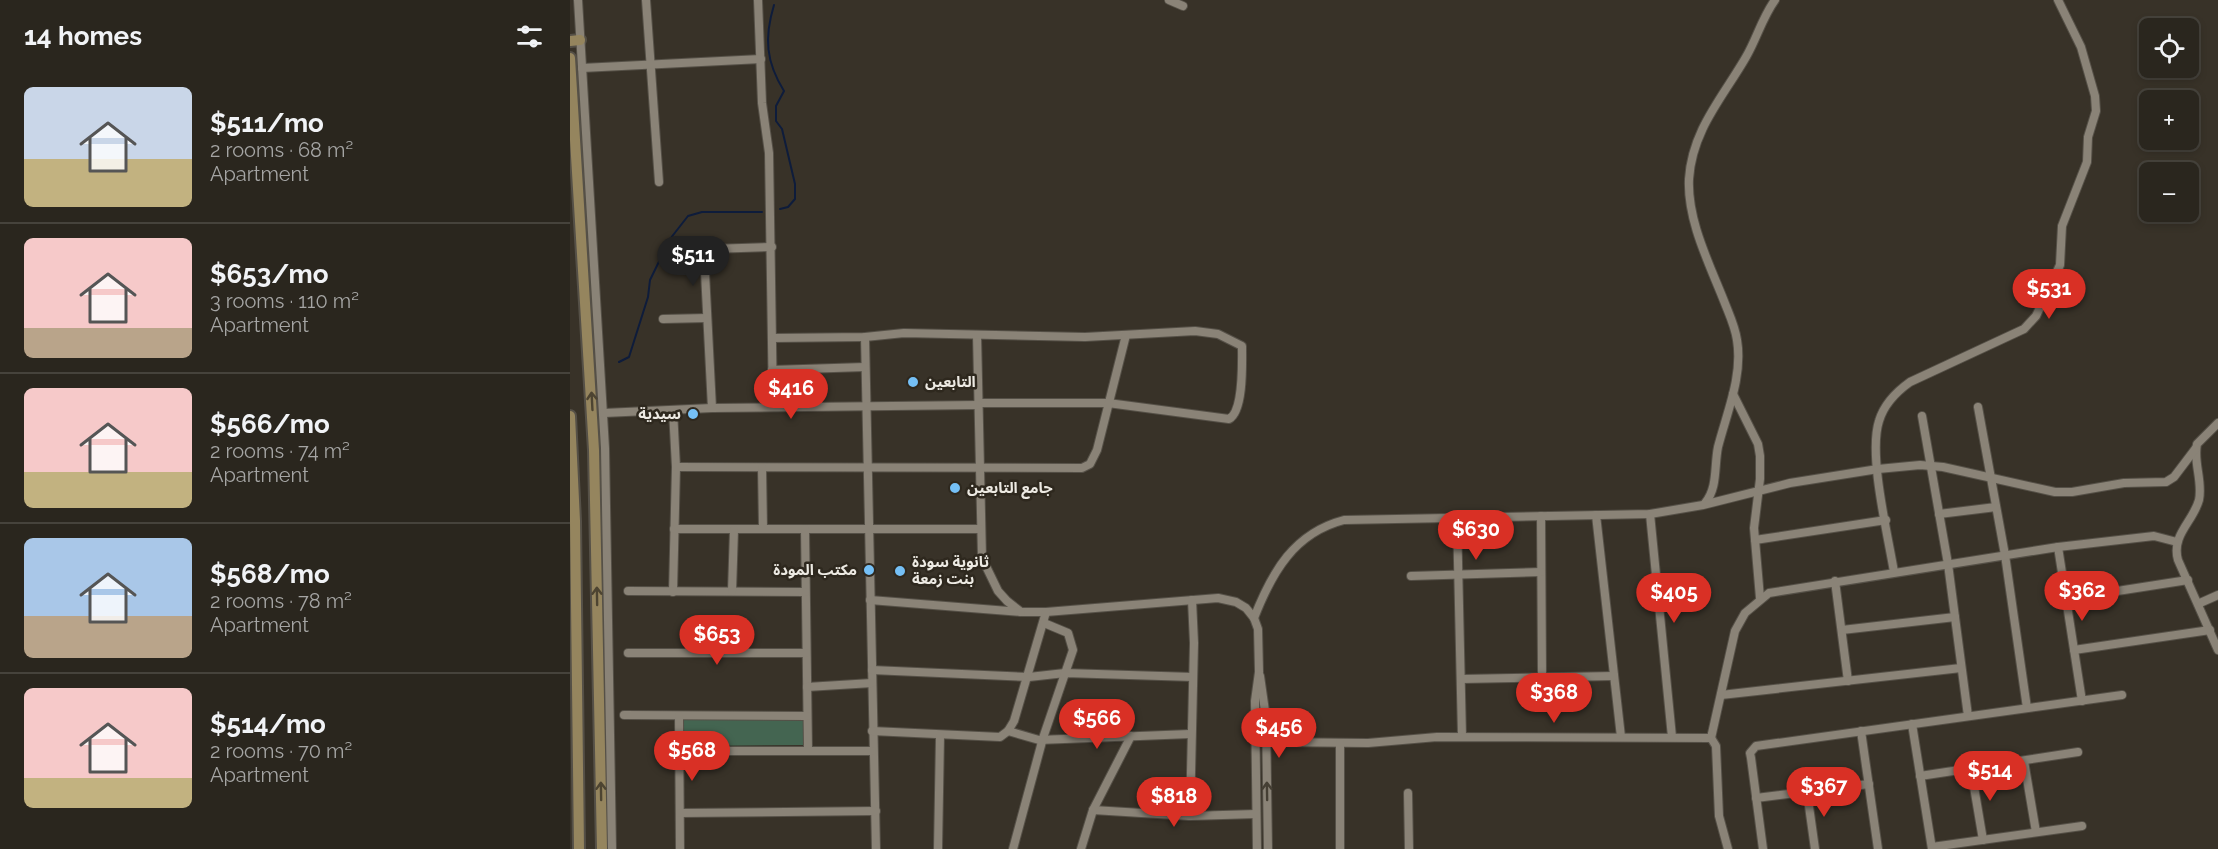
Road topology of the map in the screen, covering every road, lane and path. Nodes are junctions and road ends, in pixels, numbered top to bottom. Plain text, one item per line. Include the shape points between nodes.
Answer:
1 (578, 0) edge
2 (646, 0) edge
3 (758, 0) edge
4 (1169, 0) edge
5 (1775, 0) edge
6 (2058, 0) edge
7 (1183, 6) dead end
8 (575, 41) edge
9 (570, 58) edge
10 (761, 58) junction
11 (651, 63) junction
12 (582, 68) junction
13 (659, 182) dead end
14 (772, 247) junction
15 (707, 318) junction
16 (663, 319) dead end
17 (977, 335) junction
18 (1126, 335) junction
19 (865, 337) junction
20 (773, 338) junction
21 (865, 368) junction
22 (772, 370) junction
23 (1733, 394) junction
24 (1108, 403) junction
25 (978, 404) junction
26 (867, 406) junction
27 (773, 407) junction
28 (1978, 407) dead end
29 (712, 408) junction
30 (673, 410) junction
31 (604, 413) junction
32 (570, 416) edge
33 (1922, 416) dead end
34 (2218, 423) edge
35 (2196, 448) junction
36 (572, 463) edge
37 (1930, 465) junction
38 (676, 467) junction
39 (866, 467) junction
40 (762, 468) junction
41 (978, 468) junction
42 (1878, 469) junction
43 (1990, 477) junction
44 (1758, 489) junction
45 (1703, 505) junction
46 (1996, 507) junction
47 (1650, 514) junction
48 (1939, 514) junction
49 (1596, 515) junction
50 (1541, 516) junction
51 (1457, 518) junction
52 (1886, 519) junction
53 (763, 529) junction
54 (868, 529) junction
55 (980, 529) junction
56 (674, 530) junction
57 (734, 530) junction
58 (805, 530) junction
59 (1755, 540) junction
60 (2177, 542) junction
61 (2058, 547) junction
62 (602, 552) junction
63 (2005, 555) junction
64 (1948, 564) junction
65 (1541, 572) junction
66 (1894, 572) junction
67 (1458, 574) junction
68 (1411, 576) dead end
69 (2188, 580) junction
70 (1835, 581) junction
71 (628, 591) dead end
72 (732, 591) junction
73 (673, 592) junction
74 (805, 592) junction
75 (2218, 595) edge
76 (1760, 598) junction
77 (2066, 599) junction
78 (870, 600) junction
79 (1192, 600) junction
80 (2200, 603) junction
81 (1022, 612) junction
82 (1046, 612) junction
83 (1955, 617) junction
84 (1254, 618) junction
85 (1044, 623) junction
86 (1842, 630) junction
87 (2210, 630) junction
88 (2074, 650) junction
89 (2218, 650) edge
90 (628, 653) dead end
91 (806, 653) junction
92 (1962, 668) junction
93 (872, 670) junction
94 (1259, 672) junction
95 (1065, 673) junction
96 (1029, 676) junction
97 (1614, 676) junction
98 (1193, 677) junction
99 (1542, 677) junction
100 (1461, 679) junction
101 (1848, 681) junction
102 (872, 683) junction
103 (807, 687) junction
104 (1721, 695) junction
105 (2122, 695) dead end
106 (2082, 701) junction
107 (2027, 708) junction
108 (624, 715) dead end
109 (679, 716) junction
110 (807, 716) junction
111 (1968, 716) junction
112 (1912, 724) junction
113 (872, 731) junction
114 (1008, 731) junction
115 (1861, 731) junction
116 (1190, 735) junction
117 (940, 736) junction
118 (1131, 736) junction
119 (1462, 737) junction
120 (1621, 737) junction
121 (1672, 737) junction
122 (1043, 738) junction
123 (1711, 738) junction
124 (1266, 742) junction
125 (1340, 743) junction
126 (808, 750) junction
127 (872, 750) junction
128 (679, 752) junction
129 (2078, 752) dead end
130 (2024, 760) junction
131 (1971, 769) junction
132 (1920, 776) junction
133 (1869, 784) junction
134 (1807, 792) junction
135 (1408, 793) dead end
136 (1756, 798) junction
137 (1093, 810) junction
138 (876, 811) junction
139 (680, 813) junction
140 (1256, 814) junction
141 (1190, 816) junction
142 (2082, 826) dead end
143 (2036, 832) junction
144 (1983, 840) junction
145 (1932, 848) edge
146 (579, 849) edge
147 (602, 849) edge
148 (612, 849) edge
149 (680, 849) edge
150 (876, 849) edge
151 (938, 849) edge
152 (1013, 849) edge
153 (1081, 849) edge
154 (1257, 849) edge
155 (1268, 849) edge
156 (1340, 849) edge
157 (1409, 849) edge
158 (1728, 849) edge
159 (1762, 849) edge
160 (1815, 849) edge
161 (1878, 849) edge

1 - 8 street
2 - 11 street
3 - 10 street
4 - 7 street
5 - 23 street via 1700,130 1690,167 1693,218 1737,337
6 - 42 street via 2081,47 2096,103 2087,162 2062,225 2056,275 2036,316 2024,329 1910,382 1890,399 1876,435
8 - 12 street
62 -> 9 main road
10 - 11 street
10 - 14 street
11 - 12 street
11 - 13 street
12 - 31 street
14 - 15 street via 711,249 704,253
14 - 20 street
15 - 16 street
15 - 29 street
17 - 18 street
17 - 19 street via 904,333
17 - 25 street
18 - 24 street
18 - 24 street via 1203,331 1242,346 1242,382 1234,414 1229,419
19 - 20 street
19 - 21 street
20 - 22 street
21 - 22 street
21 - 26 street
22 - 27 street
23 - 44 street via 1758,444
23 - 45 street via 1718,448 1713,489
24 - 25 street
24 - 41 street via 1095,458 1082,468
25 - 26 street
25 - 41 street
26 - 27 street
26 - 39 street
27 - 29 street
28 - 43 street
29 - 30 street
30 - 31 street
30 - 38 street
31 - 62 street
32 - 36 main road
33 - 37 street
34 - 35 street via 2202,436
35 - 43 street via 2166,482 2124,483 2063,492
35 - 60 street via 2201,478 2199,498
36 - 146 main road
37 - 42 street
37 - 43 street
37 - 48 street
38 - 40 street
38 - 56 street
39 - 40 street
39 - 41 street
39 - 54 street
40 - 53 street
41 - 55 street
42 - 44 street
42 - 52 street
43 - 46 street
44 - 45 street
44 - 59 street
45 - 47 street
46 - 48 street
46 - 63 street
47 - 49 street
47 - 121 street
48 - 64 street
49 - 50 street
49 - 97 street
50 - 51 street
50 - 65 street
51 - 67 street
51 - 84 street via 1344,520 1311,532 1276,572
52 - 59 street
52 - 66 street
53 - 57 street
53 - 58 street
54 - 55 street
54 - 58 street
54 - 78 street
55 - 81 street via 988,575 998,591
56 - 57 street
56 - 73 street
57 - 72 street
58 - 74 street
59 - 76 street
60 - 61 street via 2154,536
60 - 69 street via 2178,560
61 - 63 street
61 - 77 street
147 -> 62 main road
62 - 148 street
63 - 64 street
63 - 107 street
64 - 66 street
64 - 83 street
65 - 67 street
65 - 99 street
66 - 70 street
67 - 68 street
67 - 100 street
69 - 77 street
69 - 80 street
70 - 76 street via 1779,590
70 - 86 street
71 - 73 street
72 - 73 street
72 - 74 street
74 - 91 street
75 - 80 street
76 - 104 street via 1735,631
77 - 88 street
78 - 81 street
78 - 93 street
79 - 82 street
79 - 84 street via 1230,600 1241,604
79 - 98 street
80 - 87 street
81 - 82 street
82 - 85 street
83 - 86 street
83 - 92 street
84 - 94 street
85 - 95 street via 1060,628 1072,639 1073,650
85 - 96 street
86 - 101 street
87 - 88 street
87 - 89 street
88 - 106 street
90 - 91 street
91 - 103 street
92 - 101 street
92 - 111 street
93 - 96 street
93 - 102 street
94 - 124 street
94 - 140 street via 1255,701
95 - 96 street
95 - 98 street
95 - 122 street
96 - 114 street
97 - 99 street
97 - 120 street
98 - 116 street
99 - 100 street
100 - 119 street
101 - 104 street
102 - 103 street
102 - 113 street
103 - 110 street
104 - 123 street
105 - 106 street
106 - 107 street
107 - 111 street
108 - 109 street
109 - 110 street
109 - 128 street
110 - 126 street
111 - 112 street
112 - 115 street
112 - 132 street
113 - 117 street
113 - 127 street
114 - 117 street via 1000,737
114 - 122 street
115 - 133 street
115 - 136 street via 1756,746 1750,753
116 - 118 street
116 - 141 street
117 - 151 street
118 - 122 street
118 - 137 street
119 - 120 street
119 - 125 street
120 - 121 street
121 - 123 street
122 - 152 street
123 - 158 street via 1716,746 1719,816
124 - 125 street
155 -> 124 street
125 - 156 street
126 - 127 street
126 - 128 street
127 - 138 street
128 - 139 street
129 - 130 street
130 - 131 street
130 - 143 street
131 - 132 street
131 - 144 street
132 - 145 street
133 - 134 street
133 - 161 street
134 - 136 street
134 - 160 street
135 - 157 street
136 - 159 street
137 - 141 street
137 - 153 street
138 - 139 street
138 - 150 street
139 - 149 street
140 - 141 street
140 - 154 street
142 - 143 street
143 - 144 street
144 - 145 street

